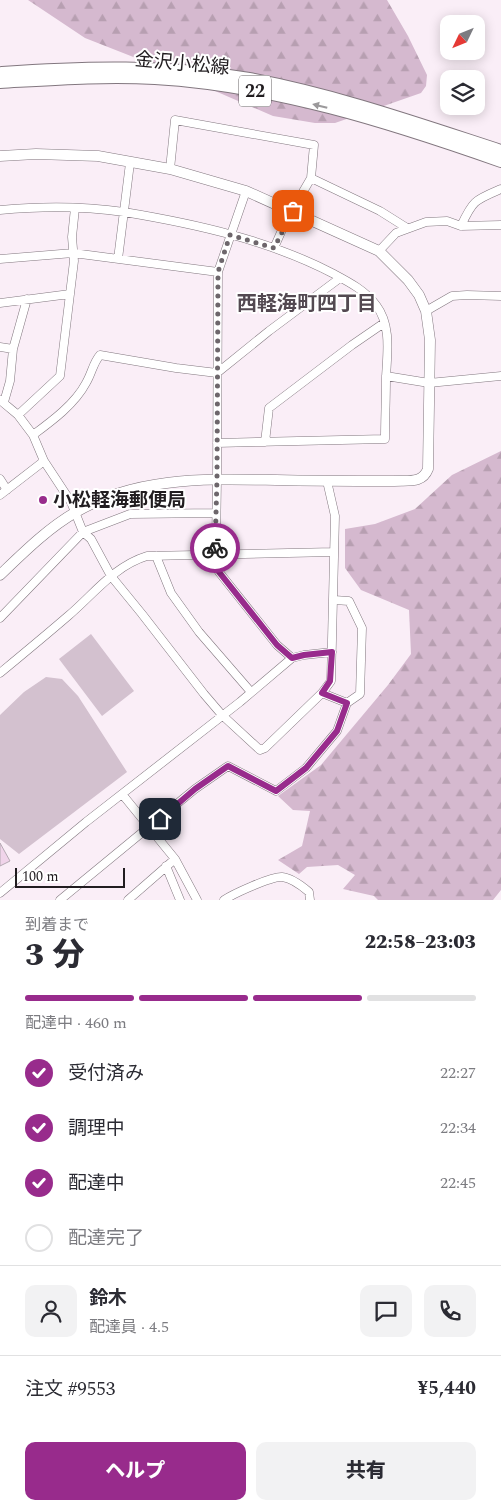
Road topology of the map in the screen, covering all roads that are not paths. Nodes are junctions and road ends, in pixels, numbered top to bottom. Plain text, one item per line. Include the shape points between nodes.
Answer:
1 (0, 73) edge
2 (0, 82) edge
3 (501, 151) edge
4 (0, 156) edge
5 (501, 161) edge
6 (130, 163) junction
7 (170, 169) junction
8 (311, 178) junction
9 (501, 189) edge
10 (246, 190) junction
11 (75, 208) junction
12 (0, 210) edge
13 (293, 211) junction
14 (124, 212) junction
15 (501, 225) edge
16 (461, 226) junction
17 (407, 228) junction
18 (230, 235) junction
19 (274, 248) junction
20 (379, 251) junction
21 (73, 253) junction
22 (0, 258) edge
23 (118, 259) junction
24 (218, 272) junction
25 (340, 278) junction
26 (70, 294) junction
27 (501, 296) edge
28 (27, 300) junction
29 (0, 303) edge
30 (426, 311) junction
31 (384, 323) junction
32 (0, 347) edge
33 (13, 349) junction
34 (217, 373) junction
35 (386, 376) junction
36 (501, 376) edge
37 (429, 383) junction
38 (2, 401) edge
39 (18, 415) junction
40 (33, 435) junction
41 (265, 442) junction
42 (217, 443) junction
43 (44, 461) junction
44 (217, 479) junction
45 (0, 480) edge
46 (326, 481) junction
47 (3, 492) edge
48 (75, 512) junction
49 (216, 513) junction
50 (83, 532) junction
51 (334, 552) junction
52 (214, 554) junction
53 (156, 556) junction
54 (0, 575) edge
55 (111, 576) junction
56 (334, 600) junction
57 (0, 618) edge
58 (332, 652) junction
59 (292, 658) junction
60 (0, 673) edge
61 (251, 692) junction
62 (322, 693) junction
63 (347, 703) junction
64 (222, 715) junction
65 (122, 794) junction
66 (149, 828) junction
67 (175, 859) junction
68 (166, 866) junction
69 (0, 893) edge
70 (60, 900) edge
71 (128, 900) edge
72 (180, 900) edge
73 (198, 900) edge
74 (224, 900) edge
75 (310, 900) edge

1 - 3 main road, 金沢小松線 / 22 via 122,68 187,71 249,79 392,115
5 -> 2 main road, 金沢小松線 / 22 via 361,116 221,84 91,77
4 - 6 street via 98,156
6 - 7 street
6 - 14 street
7 - 8 street via 175,120 314,145
7 - 10 street
8 - 13 street
8 - 17 street via 380,211
9 - 16 street via 478,198 470,206
10 - 13 street
10 - 18 street
11 - 12 street
11 - 14 street
11 - 21 street
13 - 19 street
13 - 20 street
14 - 18 street
14 - 23 street
15 - 16 street
16 - 17 street via 447,221 426,222
17 - 20 street via 396,233
18 - 19 street
18 - 24 street
19 - 25 street
20 - 30 street via 408,280
21 - 22 street
21 - 23 street
21 - 26 street
23 - 24 street
24 - 34 street
25 - 31 street via 376,305
25 - 34 street
26 - 28 street
26 - 39 street via 60,376
27 - 30 street via 452,296
28 - 29 street
28 - 33 street
30 - 37 street via 430,340
31 - 35 street via 388,341
31 - 41 street via 269,408
32 - 33 street
33 - 38 street via 10,381
34 - 40 street via 100,355 71,403
34 - 42 street
35 - 37 street
35 - 41 street via 385,439
36 - 37 street
37 - 46 street via 428,469 425,476 420,480
38 - 39 street
39 - 40 street
40 - 43 street
41 - 42 street
42 - 44 street
43 - 47 street
43 - 48 street
44 - 46 street
44 - 48 street via 132,488
44 - 49 street
45 - 47 street
46 - 51 street via 335,516
48 - 50 street
48 - 54 street
49 - 50 street via 130,514
49 - 52 street
50 - 55 street via 91,539
50 - 57 street
51 - 52 street
51 - 56 street
52 - 53 street
52 - 59 street via 219,572 277,645
53 - 55 street via 133,560
53 - 61 street via 171,593 199,632
55 - 60 street
55 - 64 street
56 - 58 street
56 - 63 street via 349,601 362,628 360,694
58 - 59 street
58 - 62 street via 330,681
59 - 61 street
61 - 64 street
62 - 63 street
62 - 64 street via 260,750
63 - 66 street via 337,731 306,768 276,791 228,766
64 - 65 street
65 - 66 street
65 - 69 street
66 - 67 street
66 - 70 street
67 - 68 street
67 - 73 street
68 - 71 street
68 - 72 street
74 - 75 street via 281,876 310,892

